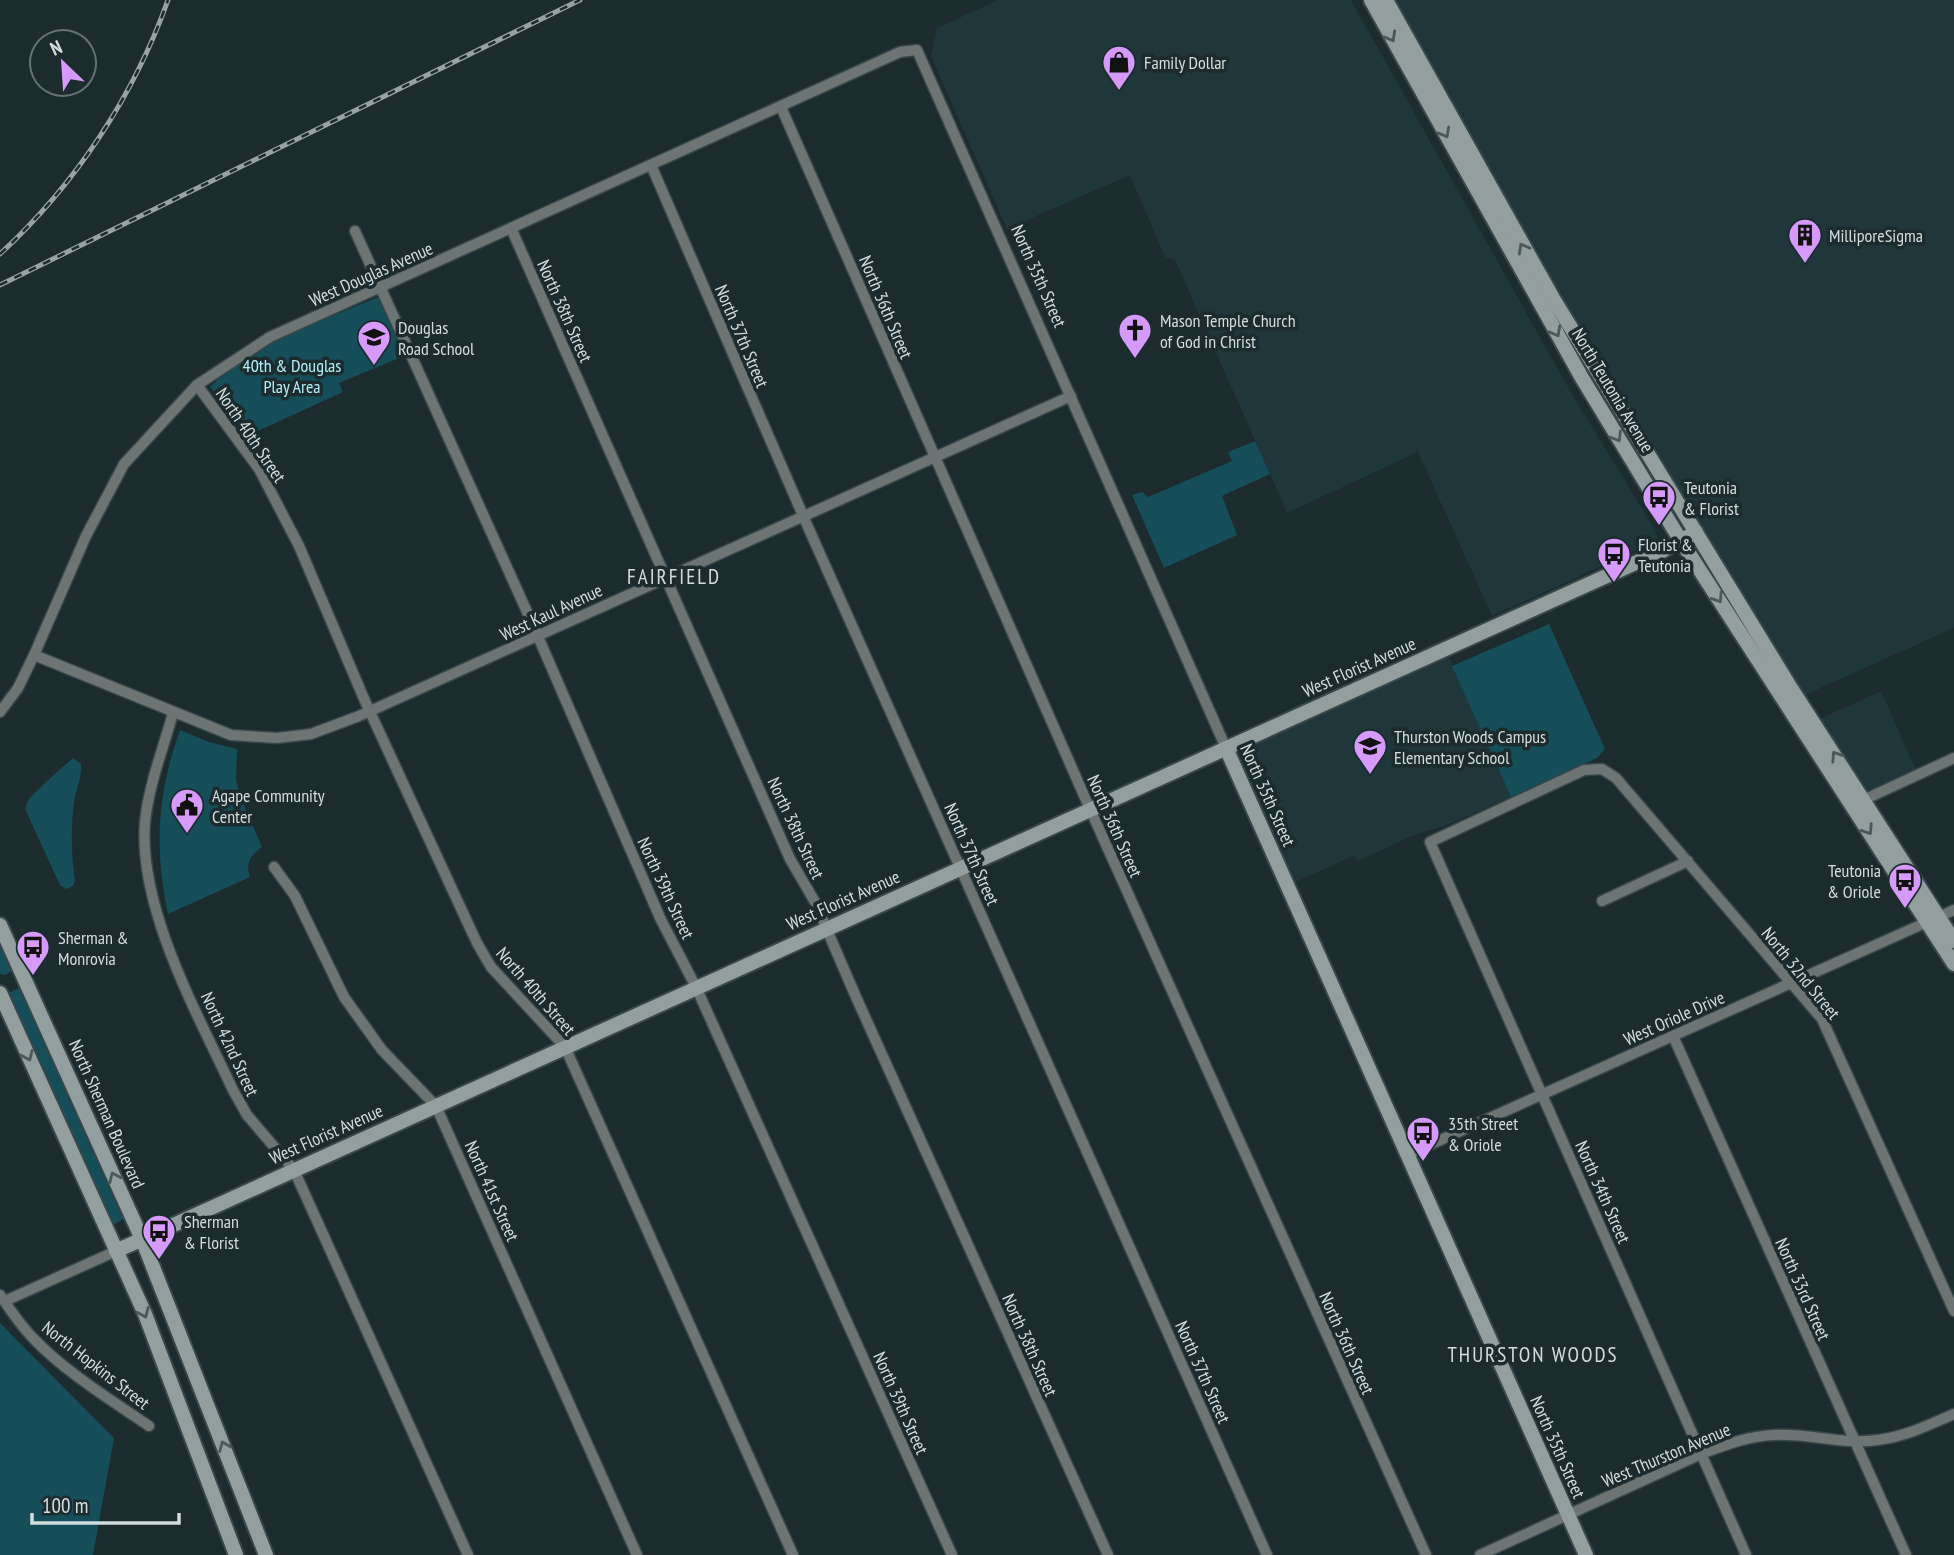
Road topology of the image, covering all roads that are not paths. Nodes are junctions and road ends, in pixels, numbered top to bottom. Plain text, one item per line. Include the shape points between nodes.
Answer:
1 (1371, 0) edge
2 (1386, 0) edge
3 (918, 50) joint
4 (781, 107) junction
5 (651, 165) junction
6 (511, 228) junction
7 (355, 231) dead end
8 (382, 286) junction
9 (197, 385) junction
10 (1071, 396) junction
11 (933, 456) junction
12 (803, 516) junction
13 (1696, 532) junction
14 (1681, 541) junction
15 (666, 576) junction
16 (538, 636) junction
17 (34, 655) junction
18 (369, 711) junction
19 (0, 712) edge
20 (173, 713) junction
21 (1226, 748) junction
22 (1954, 758) edge
23 (1858, 803) junction
24 (1090, 809) junction
25 (1430, 842) joint
26 (1688, 861) junction
27 (274, 867) dead end
28 (961, 868) junction
29 (1602, 901) dead end
30 (1954, 910) edge
31 (1933, 919) junction
32 (0, 925) edge
33 (827, 929) junction
34 (1954, 941) edge
35 (1954, 964) edge
36 (1791, 982) junction
37 (696, 987) junction
38 (0, 993) edge
39 (1673, 1036) junction
40 (565, 1047) junction
41 (1543, 1095) junction
42 (436, 1106) junction
43 (1407, 1155) junction
44 (294, 1170) junction
45 (142, 1239) junction
46 (116, 1251) junction
47 (2, 1298) edge
48 (1954, 1311) edge
49 (1954, 1414) edge
50 (149, 1426) dead end
51 (1854, 1442) junction
52 (1701, 1454) junction
53 (1567, 1514) junction
54 (236, 1555) edge
55 (266, 1555) edge
56 (468, 1555) edge
57 (637, 1555) edge
58 (793, 1555) edge
59 (952, 1555) edge
60 (1108, 1555) edge
61 (1267, 1555) edge
62 (1426, 1555) edge
63 (1480, 1555) edge
64 (1586, 1555) edge
65 (1746, 1555) edge
66 (1906, 1555) edge

1 -> 14 main road, North Teutonia Avenue via 1582,378
13 -> 2 main road, North Teutonia Avenue via 1534,268
3 - 4 street, West Douglas Avenue via 900,52
3 - 10 street, North 35th Street
4 - 5 street, West Douglas Avenue
4 - 11 street, North 36th Street
5 - 6 street, West Douglas Avenue
5 - 12 street, North 37th Street
6 - 8 street, West Douglas Avenue
6 - 15 street, North 38th Street
7 - 8 street, North 39th Street
8 - 9 street, West Douglas Avenue via 270,337
8 - 16 street, North 39th Street
9 - 17 street, West Douglas Avenue via 124,464 86,536
9 - 18 street, North 40th Street via 259,469 299,547
10 - 11 street, West Kaul Avenue
10 - 21 street, North 35th Street
11 - 12 street, West Kaul Avenue
11 - 24 street, North 36th Street
12 - 15 street, West Kaul Avenue
12 - 28 street, North 37th Street
13 - 14 main road, West Florist Avenue
23 -> 13 main road, North Teutonia Avenue
14 - 21 main road, West Florist Avenue
14 -> 23 main road, North Teutonia Avenue
15 - 16 street, West Kaul Avenue
15 - 33 street, North 38th Street via 790,859
16 - 18 street, West Kaul Avenue
16 - 37 street, North 39th Street via 659,916
17 - 19 street, West Douglas Avenue
17 - 20 street, West Kaul Avenue
18 - 20 street, West Kaul Avenue via 311,734 277,738 231,735
18 - 40 street, North 40th Street via 491,967
20 - 44 street, North 42nd Street via 145,822 146,862 158,920 233,1090 247,1115
21 - 24 main road, West Florist Avenue
21 - 43 main road, North 35th Street
22 - 23 street
23 - 31 main road, North Teutonia Avenue
24 - 28 main road, West Florist Avenue
24 - 62 street, North 36th Street
25 - 26 street, North 32nd Street via 1584,770 1602,768 1618,779
25 - 41 street, North 34th Street
26 - 29 street
26 - 36 street, North 32nd Street
27 - 42 street, North 41st Street via 295,896 344,997 382,1050
28 - 33 main road, West Florist Avenue
28 - 61 street, North 37th Street
30 - 31 street, West Oriole Drive
31 - 34 main road, North Teutonia Avenue
31 - 35 main road, North Teutonia Avenue
31 - 36 street, West Oriole Drive
45 -> 32 main road, North Sherman Boulevard
33 - 37 main road, West Florist Avenue
33 - 60 street, North 38th Street
36 - 39 street, West Oriole Drive
36 - 48 street, North 32nd Street via 1828,1028
37 - 40 main road, West Florist Avenue
37 - 59 street, North 39th Street
38 -> 46 main road
39 - 41 street, West Oriole Drive
39 - 51 street, North 33rd Street
40 - 42 main road, West Florist Avenue
40 - 58 street, North 40th Street
41 - 43 street, West Oriole Drive
41 - 52 street, North 34th Street
42 - 44 main road, West Florist Avenue
42 - 57 street, North 41st Street
43 - 53 main road, North 35th Street
44 - 45 main road, West Florist Avenue
44 - 56 street, North 42nd Street
45 - 46 main road, West Florist Avenue
55 -> 45 main road, North Sherman Boulevard
46 - 47 street, West Florist Avenue
46 -> 54 main road via 145,1314
47 - 50 street, North Hopkins Street via 42,1348
49 - 51 street, West Thurston Avenue via 1891,1438
51 - 52 street, West Thurston Avenue via 1774,1435 1737,1441
51 - 66 street, North 33rd Street
52 - 53 street, West Thurston Avenue
52 - 65 street, North 34th Street
53 - 63 street, West Thurston Avenue
53 - 64 main road, North 35th Street

